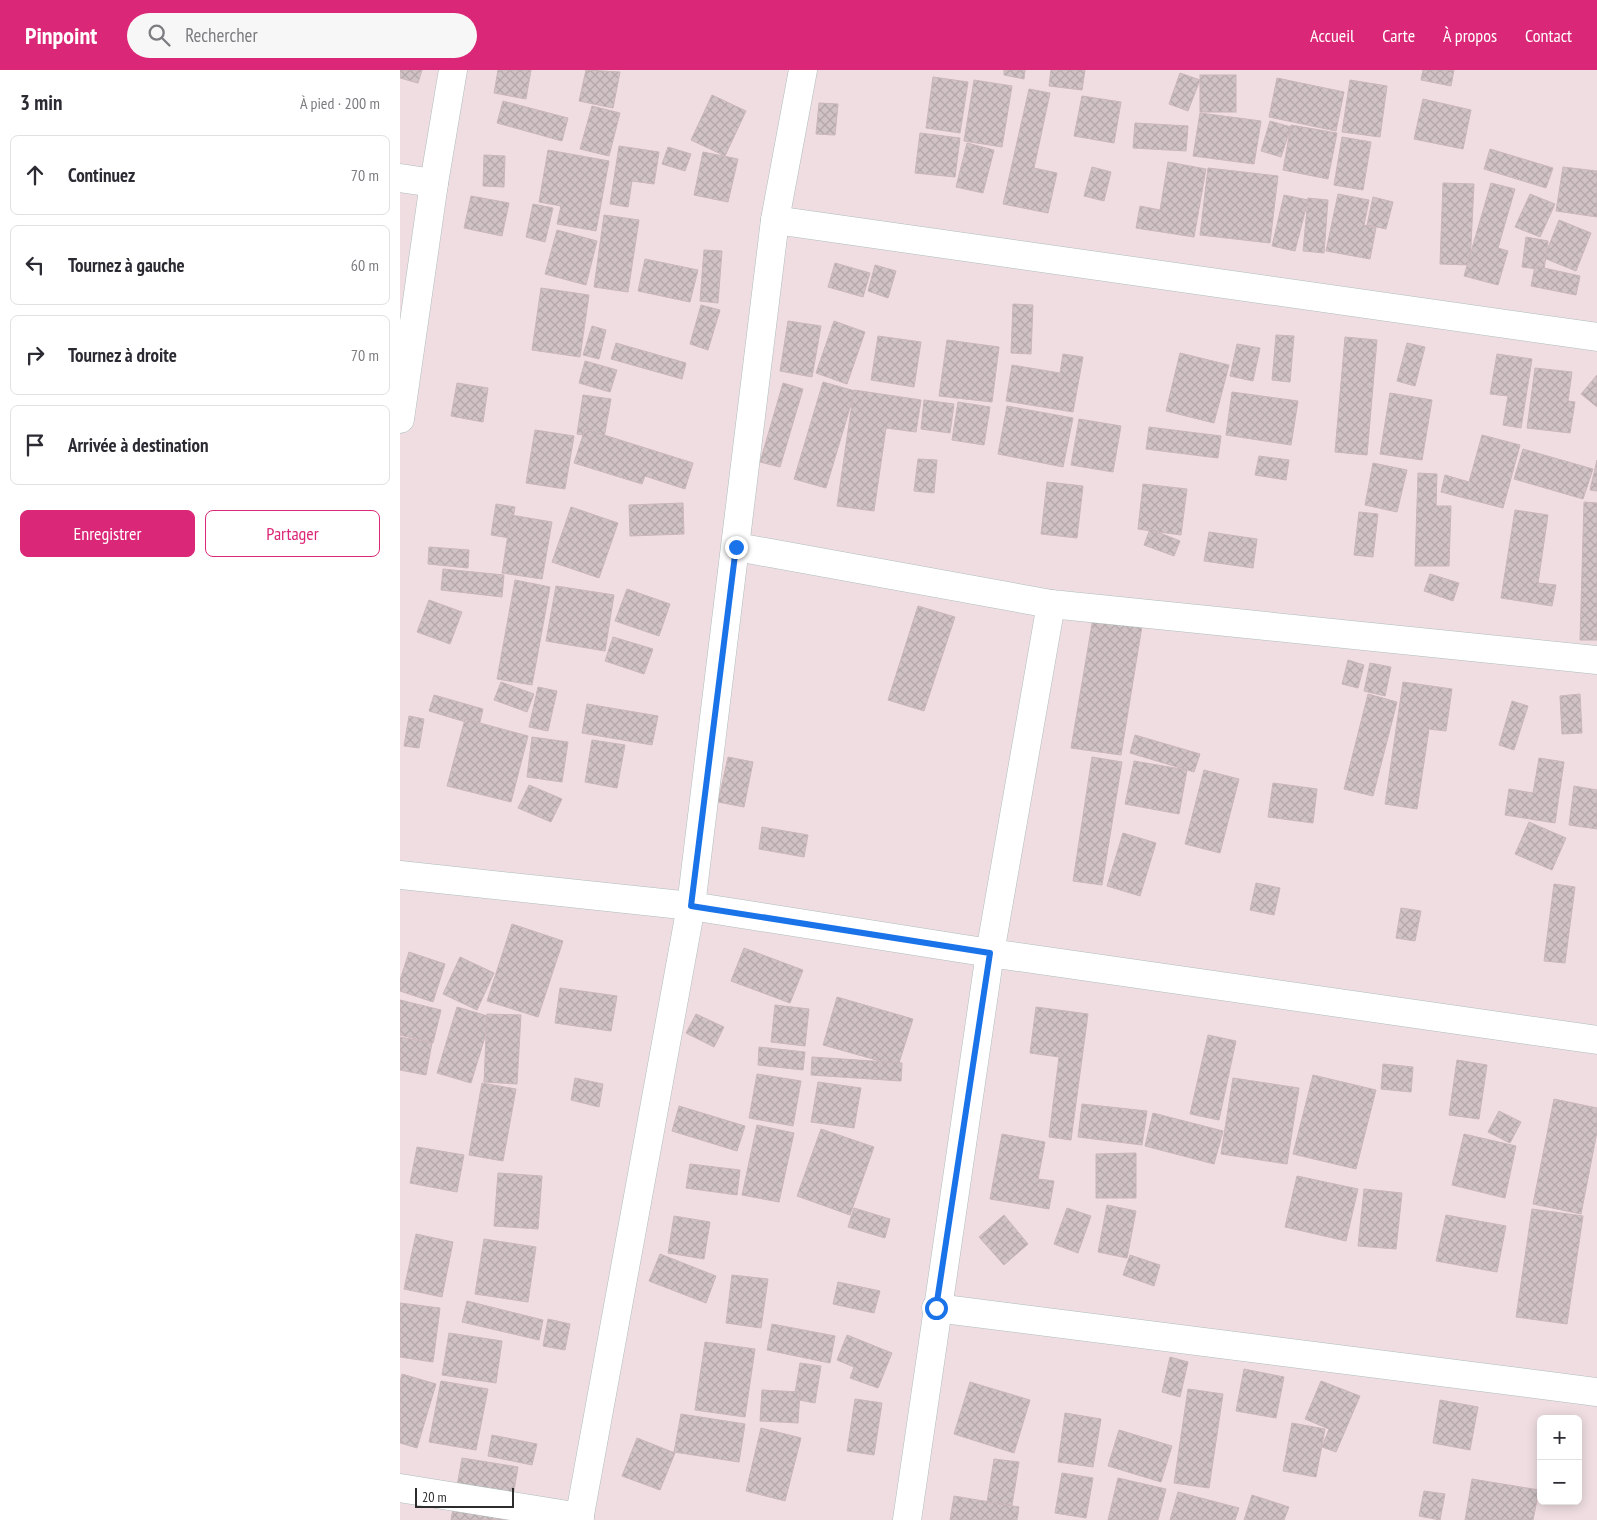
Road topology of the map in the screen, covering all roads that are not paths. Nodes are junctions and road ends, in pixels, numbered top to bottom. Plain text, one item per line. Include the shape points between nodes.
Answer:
1 (453, 70) edge
2 (803, 70) edge
3 (400, 178) edge
4 (434, 183) junction
5 (775, 220) junction
6 (1597, 336) edge
7 (400, 419) edge
8 (736, 547) junction
9 (1051, 604) junction
10 (1597, 660) edge
11 (400, 875) edge
12 (691, 906) junction
13 (990, 953) junction
14 (1597, 1040) edge
15 (936, 1308) junction
16 (1597, 1392) edge
17 (400, 1488) edge
18 (579, 1518) edge
19 (907, 1520) edge

1 - 4 street
2 - 5 street
3 - 4 street
4 - 7 street
5 - 6 street
5 - 8 street
8 - 9 street
8 - 12 street
9 - 10 street
9 - 13 street
11 - 12 street
12 - 13 street
12 - 18 street
13 - 14 street
13 - 15 street
15 - 16 street
15 - 19 street
17 - 18 street

